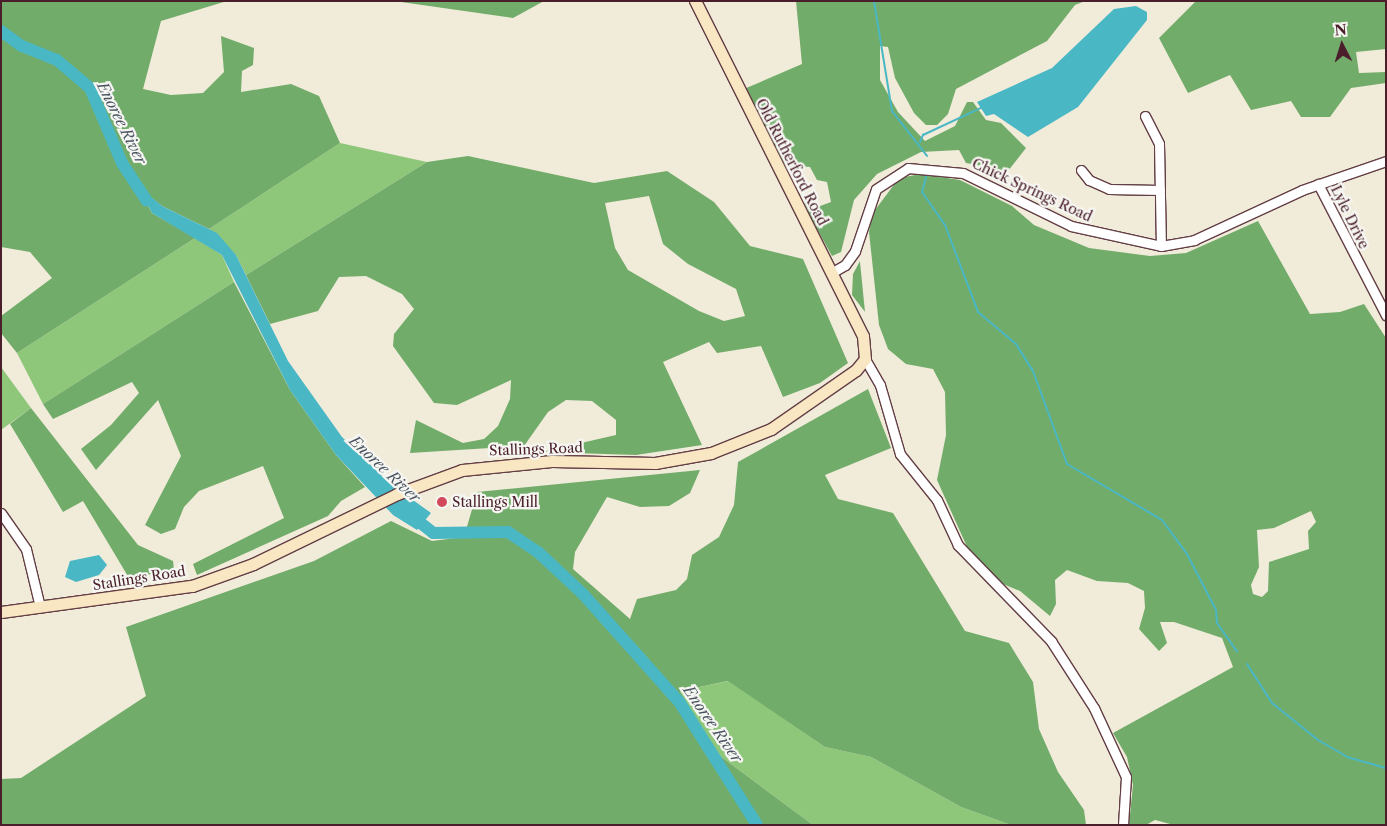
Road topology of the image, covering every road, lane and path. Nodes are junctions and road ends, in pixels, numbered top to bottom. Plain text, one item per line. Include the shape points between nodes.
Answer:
1 (695, 1) edge
2 (1145, 116) dead end
3 (1386, 161) edge
4 (1081, 170) dead end
5 (1318, 184) junction
6 (1160, 190) junction
7 (1161, 246) junction
8 (831, 273) junction
9 (1386, 315) edge
10 (865, 359) junction
11 (1, 513) edge
12 (40, 607) junction
13 (1, 612) edge
14 (1123, 825) edge

1 - 8 street, Old Rutherford Road
2 - 6 street via 1159,144
3 - 5 street, Chick Springs Road
4 - 6 street via 1109,189
5 - 7 street, Chick Springs Road via 1194,240
5 - 9 street, Lyle Drive
6 - 7 street
7 - 8 street, Chick Springs Road via 1084,230 974,177 919,167 893,174 876,189 855,251 845,265
8 - 10 street, Old Rutherford Road via 863,336
10 - 12 street, Stallings Road via 830,389 771,429 710,453 655,463 552,461 485,465 416,486 253,564 192,586
10 - 14 street via 880,385 900,454 938,500 958,545 1051,641 1094,708 1126,777
11 - 12 street via 26,549
12 - 13 street, Stallings Road

